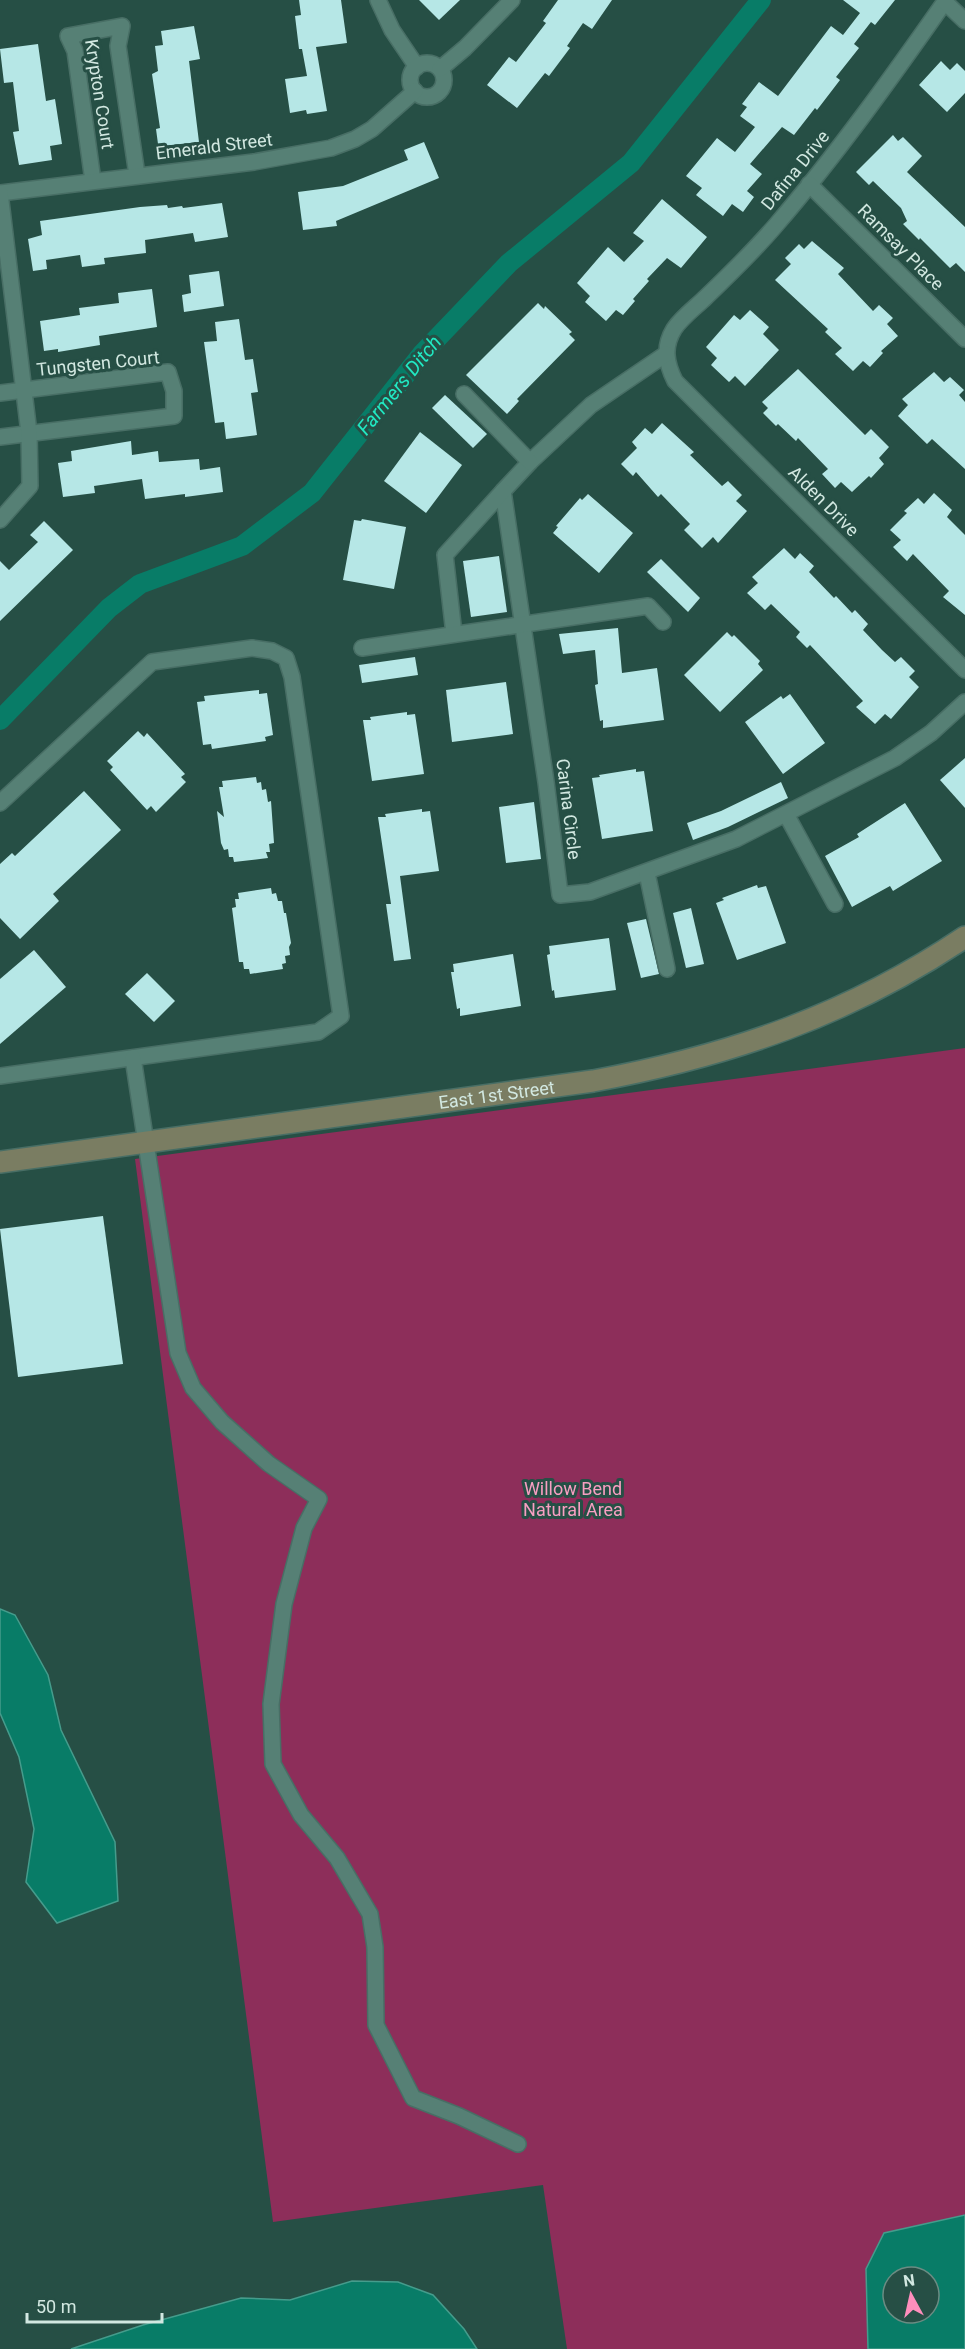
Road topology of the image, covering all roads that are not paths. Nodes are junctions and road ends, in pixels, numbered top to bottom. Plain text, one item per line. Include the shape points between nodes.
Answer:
1 (378, 0) edge
2 (512, 0) edge
3 (945, 1) edge
4 (965, 21) edge
5 (417, 67) junction
6 (440, 69) junction
7 (415, 91) junction
8 (137, 176) junction
9 (93, 181) junction
10 (810, 184) junction
11 (0, 193) edge
12 (965, 339) edge
13 (666, 354) junction
14 (22, 391) junction
15 (0, 393) edge
16 (464, 394) dead end
17 (28, 433) junction
18 (0, 437) edge
19 (530, 462) junction
20 (503, 491) junction
21 (0, 520) edge
22 (663, 622) dead end
23 (523, 625) junction
24 (454, 634) junction
25 (362, 648) dead end
26 (965, 670) edge
27 (965, 702) edge
28 (0, 803) edge
29 (786, 814) junction
30 (647, 873) junction
31 (835, 904) dead end
32 (965, 937) edge
33 (668, 969) dead end
34 (133, 1058) junction
35 (0, 1076) edge
36 (144, 1142) junction
37 (0, 1162) edge
38 (518, 2144) dead end

1 - 5 street
2 - 6 street
3 - 4 street
3 - 10 street, Dafina Drive
5 - 6 street via 429,64
5 - 7 street via 410,77
6 - 7 street via 444,83 438,93 427,97
7 - 8 street, Emerald Street via 372,129 331,148
8 - 9 street, Emerald Street
8 - 9 street, Krypton Court via 118,46 122,26 68,36 75,51
9 - 11 street, Emerald Street
10 - 12 street, Ramsay Place
10 - 13 street, Dafina Drive via 748,256 677,325
11 - 14 street
13 - 19 street via 591,405
13 - 26 street, Alden Drive via 675,381
14 - 15 street
14 - 17 street
14 - 17 street, Tungsten Court via 168,372 174,391 174,416
16 - 19 street
17 - 18 street
17 - 21 street via 30,486
19 - 20 street
20 - 23 street, Carina Circle
20 - 24 street via 445,555
22 - 23 street via 648,606
23 - 24 street
23 - 30 street, Carina Circle via 560,895 590,892
24 - 25 street
27 - 29 street, Carina Circle via 895,758
28 - 34 street via 152,662 252,648 286,658 292,677 341,1016 318,1032
29 - 30 street, Carina Circle via 736,840
29 - 31 street
30 - 33 street
32 - 36 street, East 1st Street via 889,984 833,1011 745,1045 654,1070
34 - 35 street
34 - 36 street
36 - 37 street, East 1st Street
36 - 38 street via 178,1353 193,1388 222,1422 269,1464 320,1499 304,1528 284,1604 271,1704 273,1764 301,1815 337,1858 370,1914 375,1947 376,2025 413,2098

